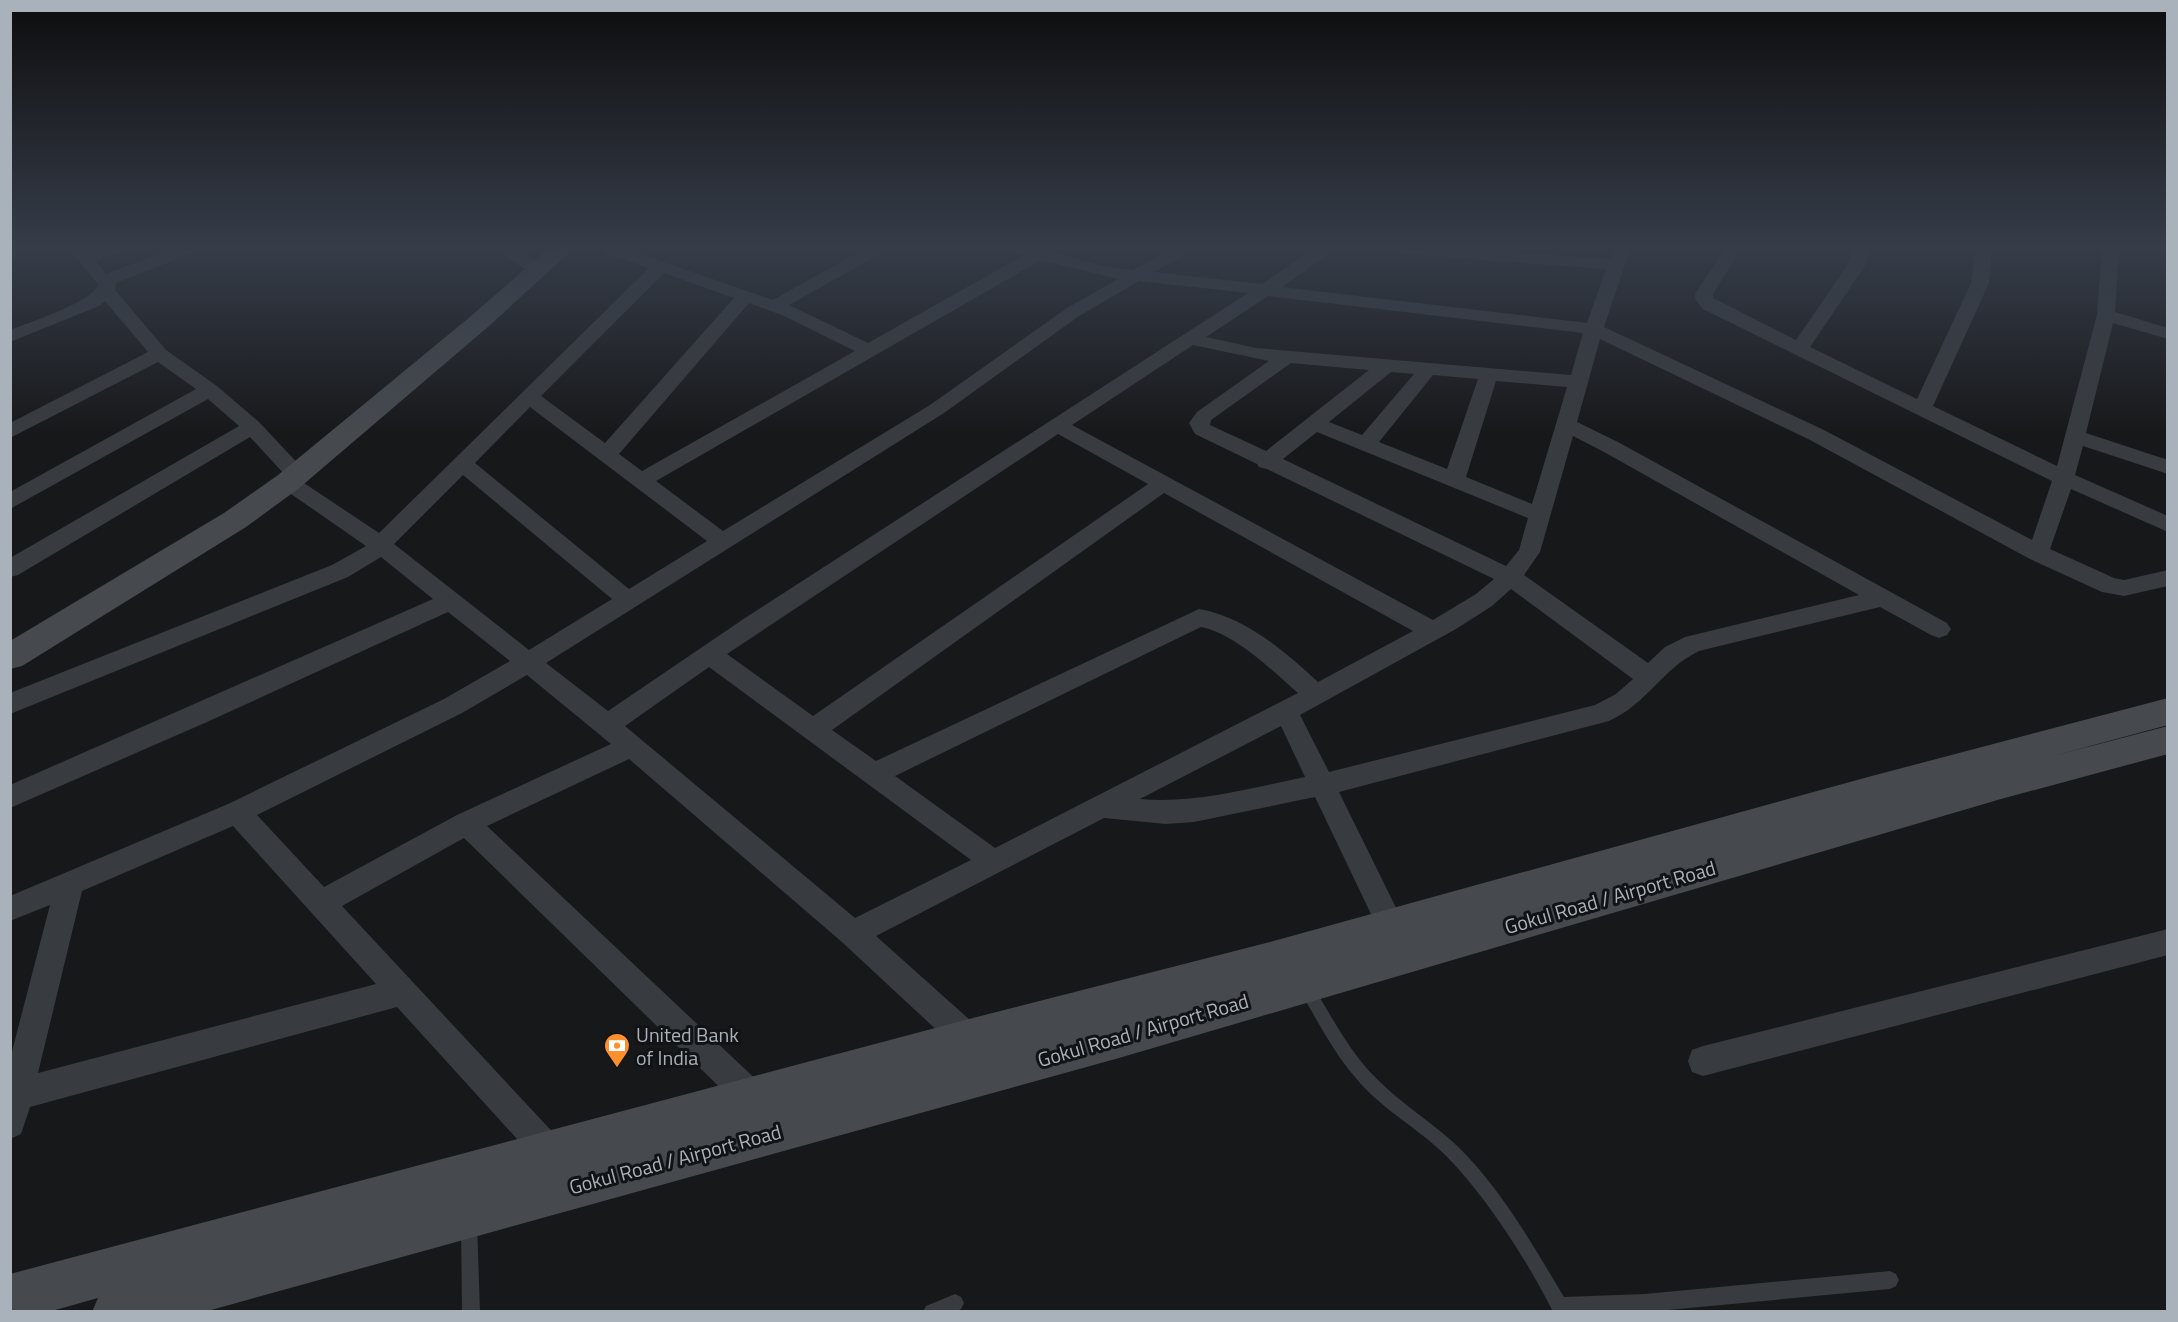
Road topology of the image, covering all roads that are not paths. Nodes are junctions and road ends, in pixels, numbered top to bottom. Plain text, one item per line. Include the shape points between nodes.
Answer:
1 (72, 311) edge
2 (126, 311) edge
3 (491, 311) edge
4 (615, 311) edge
5 (733, 311) edge
6 (786, 311) edge
7 (934, 311) edge
8 (1075, 311) edge
9 (1234, 311) edge
10 (1440, 311) edge
11 (1600, 311) edge
12 (1718, 311) edge
13 (1825, 311) edge
14 (1967, 311) edge
15 (2106, 311) edge
16 (2106, 315) junction
17 (1594, 329) junction
18 (2168, 334) edge
19 (10, 337) edge
20 (1191, 339) junction
21 (1798, 350) junction
22 (869, 351) junction
23 (159, 354) junction
24 (1288, 356) junction
25 (1387, 365) junction
26 (1428, 369) junction
27 (1489, 374) junction
28 (1578, 382) junction
29 (210, 390) junction
30 (528, 396) junction
31 (1922, 410) junction
32 (1314, 423) junction
33 (1566, 425) junction
34 (1059, 426) junction
35 (252, 427) junction
36 (10, 432) edge
37 (2075, 436) junction
38 (1366, 444) junction
39 (606, 455) junction
40 (1266, 462) junction
41 (461, 463) junction
42 (2168, 467) edge
43 (293, 478) junction
44 (2064, 478) junction
45 (1454, 480) junction
46 (641, 481) junction
47 (1163, 483) junction
48 (10, 502) edge
49 (1540, 515) junction
50 (2168, 525) edge
51 (723, 542) junction
52 (381, 545) junction
53 (2038, 553) junction
54 (10, 569) edge
55 (1510, 578) junction
56 (2168, 578) edge
57 (1883, 598) junction
58 (628, 600) junction
59 (450, 601) junction
60 (1939, 629) dead end
61 (1433, 631) junction
62 (709, 654) junction
63 (10, 657) edge
64 (526, 663) junction
65 (1649, 677) junction
66 (1315, 695) junction
67 (10, 704) edge
68 (1286, 711) junction
69 (2168, 711) edge
70 (607, 725) junction
71 (813, 730) junction
72 (2168, 740) edge
73 (631, 746) junction
74 (874, 774) junction
75 (1322, 785) junction
76 (10, 797) edge
77 (1101, 807) junction
78 (237, 812) junction
79 (466, 823) junction
80 (993, 862) junction
81 (69, 886) junction
82 (321, 903) junction
83 (10, 909) edge
84 (1391, 926) junction
85 (853, 934) junction
86 (2168, 942) edge
87 (1304, 985) junction
88 (403, 991) junction
89 (975, 1057) junction
90 (1704, 1061) dead end
91 (19, 1094) junction
92 (752, 1097) junction
93 (10, 1123) edge
94 (550, 1152) junction
95 (469, 1215) junction
96 (1890, 1280) dead end
97 (10, 1298) edge
98 (955, 1303) dead end
99 (1561, 1309) edge
100 (116, 1311) edge
101 (471, 1311) edge
102 (932, 1311) edge

1 - 19 street
2 - 23 street
3 - 43 main road
4 - 30 street
5 - 39 street
6 - 22 street
7 - 22 street
8 - 51 street via 937,410
9 - 20 street
10 - 17 street
11 - 17 street
12 - 21 street
13 - 21 street
14 - 31 street
15 - 16 street
16 - 18 street
16 - 37 street
17 - 28 street
17 - 53 street via 1817,435
20 - 24 street via 1230,349
20 - 34 street
21 - 31 street
22 - 46 street
23 - 29 street
23 - 36 street
24 - 25 street
24 - 40 street via 1199,423 1210,435
25 - 26 street
25 - 32 street
26 - 27 street
26 - 38 street
27 - 28 street
27 - 45 street
28 - 33 street
29 - 35 street
29 - 48 street
30 - 39 street
30 - 41 street
31 - 44 street
32 - 38 street
32 - 40 street
33 - 49 street
33 - 57 street
34 - 47 street
34 - 62 street
35 - 43 street
35 - 54 street
37 - 42 street
37 - 44 street
38 - 45 street
39 - 46 street
40 - 55 street
41 - 52 street
41 - 58 street
43 - 52 street
43 - 63 main road via 235,520
44 - 50 street
44 - 53 street
45 - 49 street
46 - 51 street
47 - 61 street
47 - 71 street
49 - 55 street via 1529,552
51 - 58 street
52 - 59 street
52 - 67 street via 340,571
53 - 56 street via 2110,586 2124,588
55 - 61 street via 1484,600
55 - 65 street
57 - 60 street
57 - 65 street via 1693,643 1675,651
58 - 64 street
59 - 64 street
59 - 76 street
61 - 66 street
62 - 70 street
62 - 71 street
64 - 70 street
64 - 78 street via 453,706
65 - 75 street via 1632,695 1600,714
66 - 68 street
66 - 74 street via 1272,657 1218,622 1199,618
68 - 75 street
68 - 77 street
69 - 84 main road
70 - 73 street
71 - 74 street
72 - 87 main road, Gokul Road / Airport Road
73 - 79 street
73 - 85 street
74 - 80 street
75 - 77 street via 1194,811 1166,813
75 - 84 street
77 - 80 street
78 - 81 street
78 - 82 street
79 - 82 street
79 - 92 street
80 - 85 street
81 - 83 street
81 - 91 street
82 - 88 street
84 - 89 main road via 1119,1002
85 - 89 street
86 - 90 street
87 - 89 main road, Gokul Road / Airport Road
87 - 99 lane via 1369,1082 1446,1146 1487,1192 1533,1259
88 - 91 street
88 - 94 street
89 - 92 main road
89 - 95 main road, Gokul Road / Airport Road
91 - 93 street
92 - 94 main road
94 - 97 main road
95 - 100 main road, Gokul Road / Airport Road
95 - 101 lane
96 - 99 lane
98 - 102 lane

